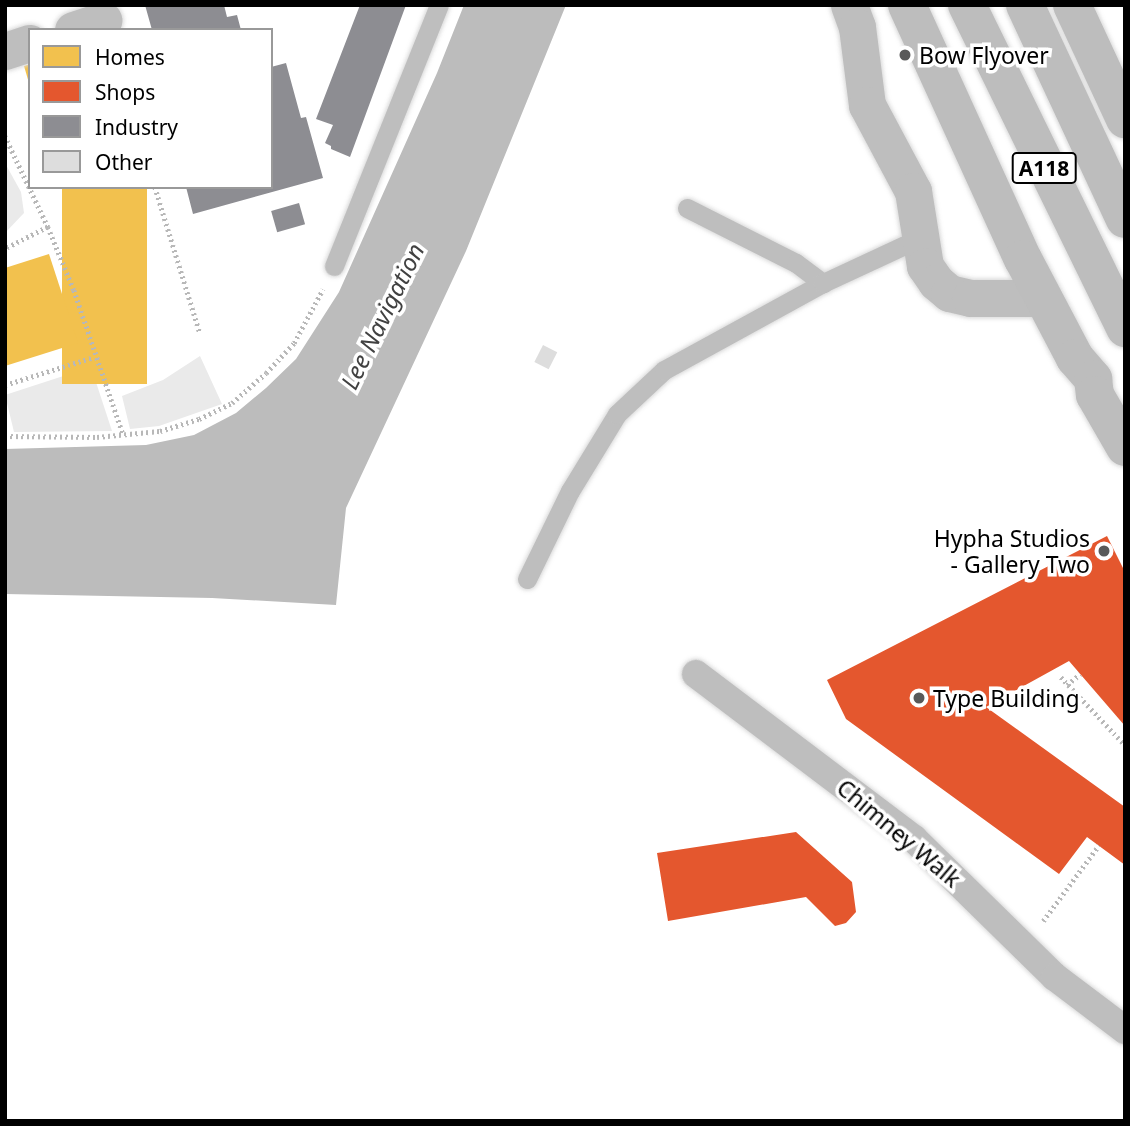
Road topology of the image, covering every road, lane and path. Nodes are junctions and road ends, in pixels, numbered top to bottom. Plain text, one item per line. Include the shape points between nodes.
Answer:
1 (439, 5) edge
2 (849, 5) edge
3 (907, 5) edge
4 (967, 5) edge
5 (1025, 5) edge
6 (1072, 5) edge
7 (28, 44) edge
8 (5, 51) edge
9 (1120, 98) edge
10 (5, 136) edge
11 (28, 185) edge
12 (30, 189) edge
13 (156, 189) edge
14 (687, 208) dead end
15 (1125, 219) edge
16 (48, 227) junction
17 (920, 238) junction
18 (5, 249) edge
19 (334, 266) joint
20 (823, 283) junction
21 (1043, 298) junction
22 (1125, 328) edge
23 (200, 333) dead end
24 (95, 357) junction
25 (5, 385) edge
26 (122, 434) junction
27 (5, 436) edge
28 (1125, 447) edge
29 (527, 579) dead end
30 (696, 674) dead end
31 (1080, 674) dead end
32 (1061, 677) dead end
33 (1068, 684) junction
34 (1125, 745) edge
35 (1099, 845) dead end
36 (1024, 947) junction
37 (1125, 1030) edge

1 - 19 lane
2 - 17 street via 857,27 867,105 913,191
3 - 21 main road, A118
4 - 22 main road, A118
5 - 15 main road, A118
6 - 9 main road
7 - 8 street
10 - 11 path
12 - 16 path
13 - 23 path
14 - 20 lane via 796,263
16 - 18 path
16 - 24 path
17 - 20 lane
17 - 21 street via 925,266 949,293 971,298
19 - 26 path via 295,343 232,403 160,431
20 - 29 lane via 664,369 617,414 570,491
21 - 28 main road, A118 via 1074,358 1093,379 1095,395
24 - 25 path
24 - 26 path
26 - 27 path
30 - 36 street, Chimney Walk via 914,839
31 - 33 path
32 - 33 path
33 - 34 path
35 - 36 path
36 - 37 street, Chimney Walk

